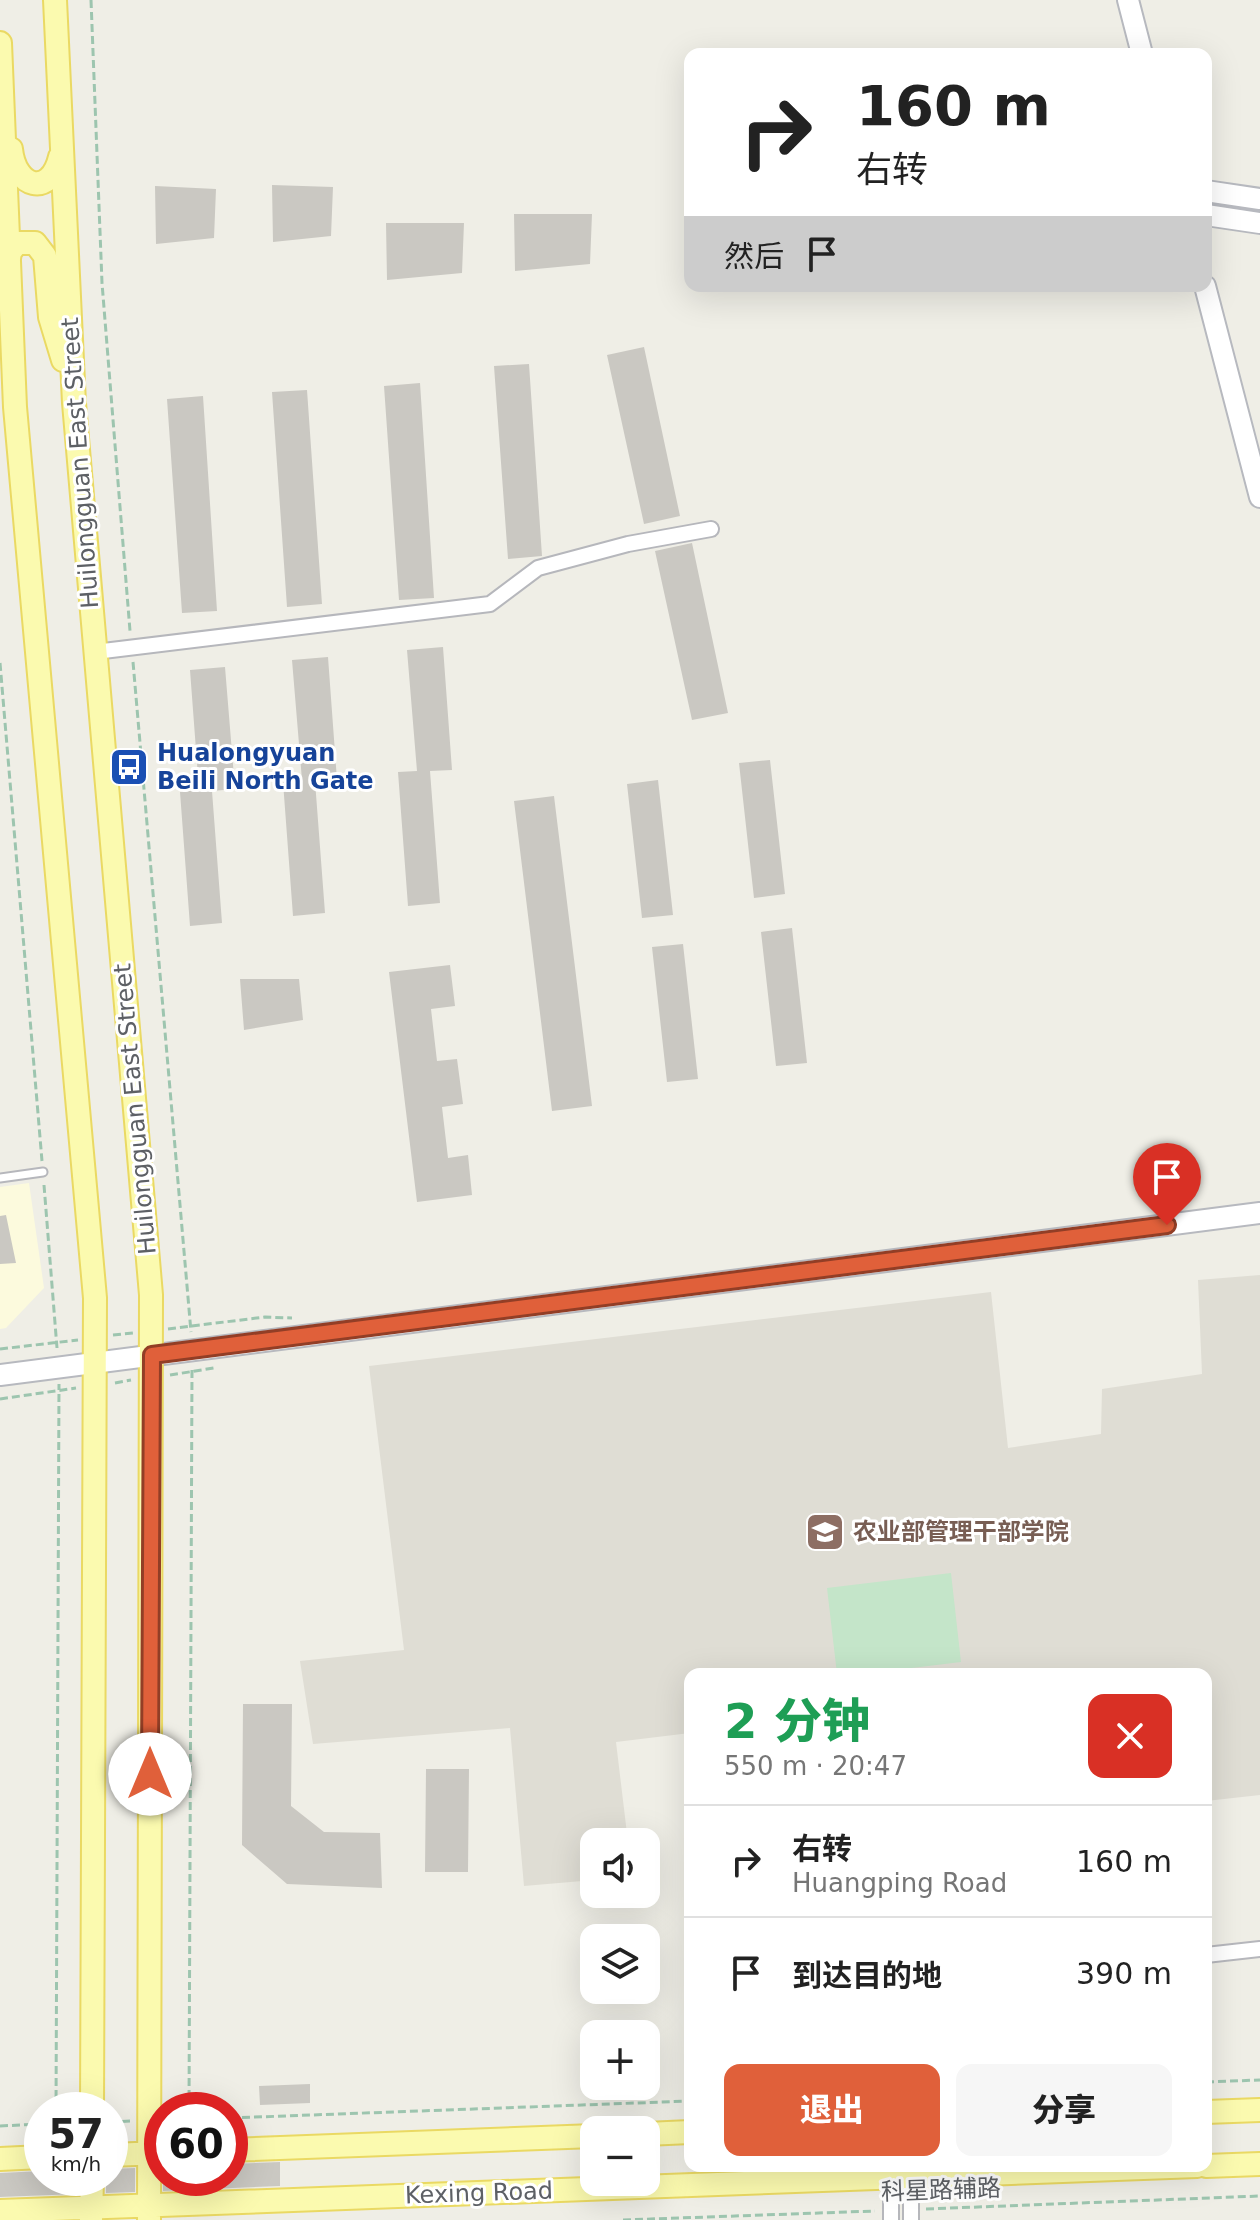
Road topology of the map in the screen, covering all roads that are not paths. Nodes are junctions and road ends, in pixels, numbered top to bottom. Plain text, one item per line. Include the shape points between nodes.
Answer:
1 (55, 0) edge
2 (1128, 0) edge
3 (0, 43) edge
4 (1140, 48) edge
5 (1, 61) edge
6 (61, 144) junction
7 (1212, 192) edge
8 (1260, 199) edge
9 (1212, 216) edge
10 (1260, 223) edge
11 (8, 265) junction
12 (1207, 292) edge
13 (74, 403) junction
14 (6, 414) dead end
15 (20, 460) junction
16 (1260, 497) edge
17 (711, 529) dead end
18 (95, 652) junction
19 (43, 1172) road end
20 (0, 1178) edge
21 (1260, 1213) edge
22 (96, 1362) junction
23 (152, 1366) junction
24 (0, 1375) edge
25 (1260, 1949) edge
26 (1212, 1954) edge
27 (92, 2092) edge
28 (156, 2092) edge
29 (1260, 2110) edge
30 (1212, 2112) edge
31 (684, 2132) edge
32 (660, 2133) edge
33 (580, 2137) edge
34 (248, 2149) edge
35 (24, 2158) edge
36 (0, 2159) edge
37 (1260, 2164) edge
38 (1212, 2166) edge
39 (1036, 2172) edge
40 (901, 2177) junction
41 (0, 2211) edge
42 (149, 2213) edge
43 (91, 2214) edge
44 (891, 2215) edge
45 (911, 2215) edge

1 - 6 main road, Huilongguan East Street
2 - 4 main road
3 - 5 main road
5 - 6 main road via 18,174 32,182 49,178
5 - 11 main road
6 - 13 main road, Huilongguan East Street
7 - 8 main road
9 - 10 main road
11 - 13 main road via 17,243 31,241 43,252 51,322
11 - 15 main road
12 - 16 main road
13 - 18 main road, Huilongguan East Street
14 - 15 lane
15 - 22 main road via 95,1298
17 - 18 street via 538,568 490,604
18 - 23 main road, Huilongguan East Street via 151,1295
19 - 20 lane
21 - 23 main road
22 - 23 main road
22 - 24 main road
22 - 27 main road
23 - 28 main road, Huilongguan East Street
25 - 26 street
29 - 30 main road
31 - 32 main road
33 - 34 main road
35 - 36 main road
37 - 38 main road
39 - 40 main road, Kexing Road
40 - 42 main road, Kexing Road
40 - 44 street
40 - 45 street
41 - 43 main road, Kexing Road
42 - 43 main road, Kexing Road

